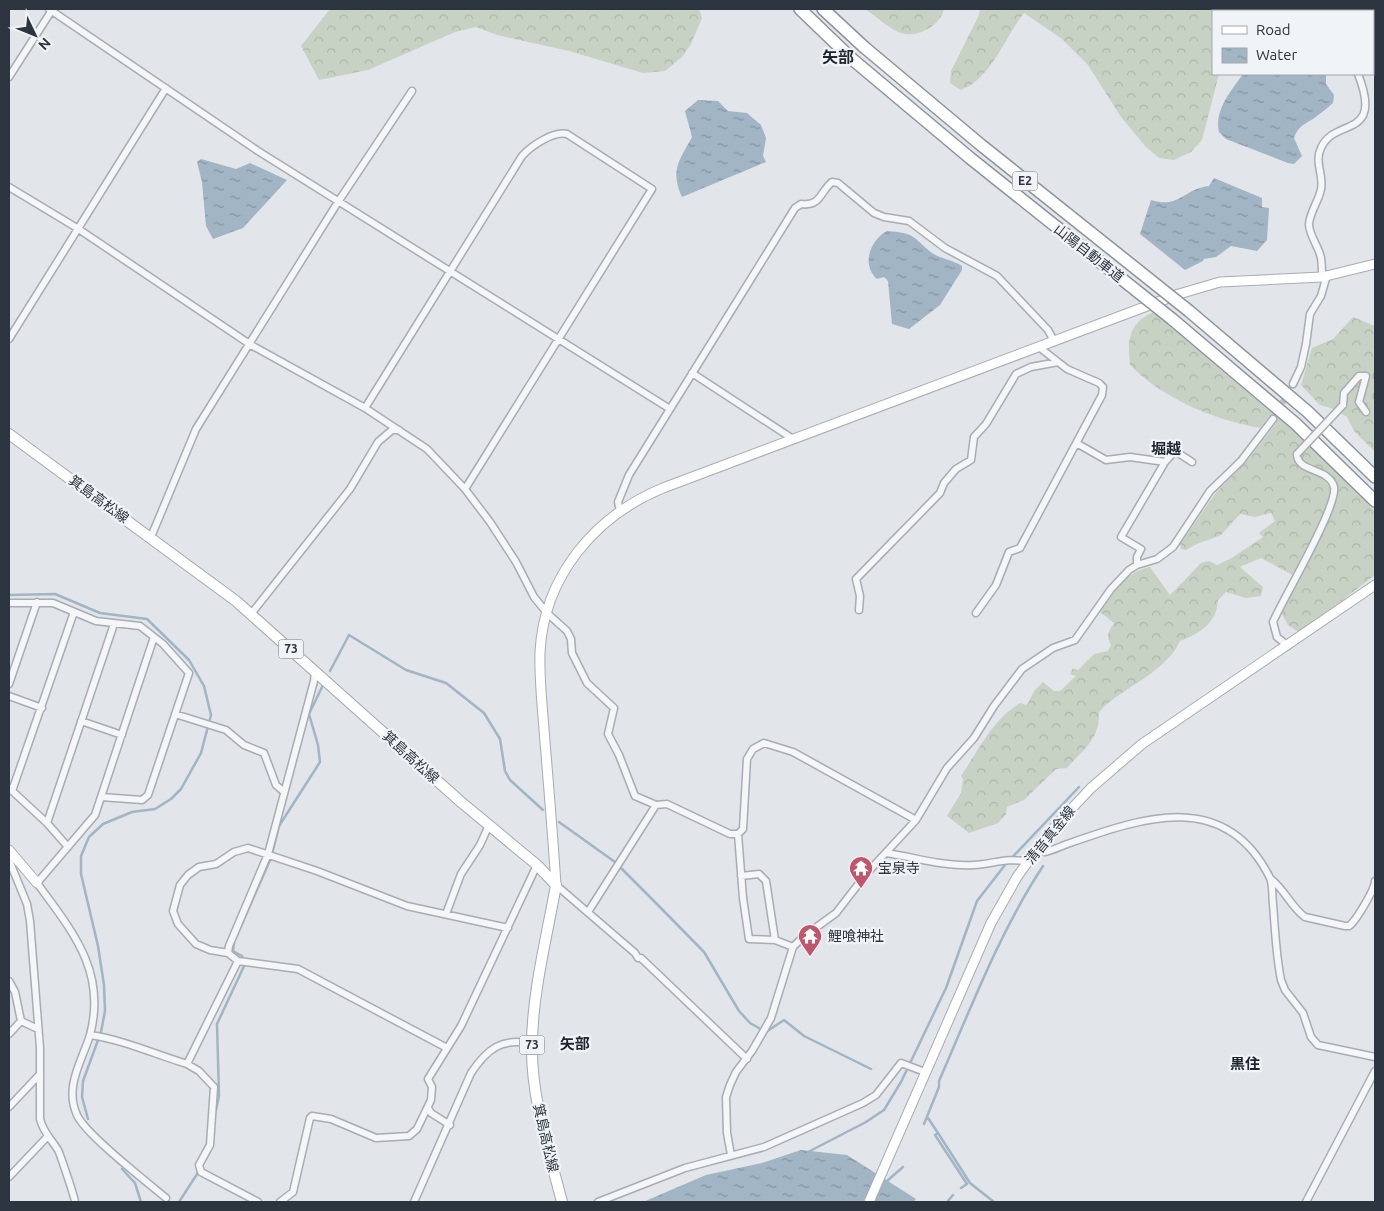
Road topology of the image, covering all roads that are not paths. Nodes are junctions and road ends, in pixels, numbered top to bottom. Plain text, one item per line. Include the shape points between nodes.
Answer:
1 (800, 9) edge
2 (823, 9) edge
3 (51, 10) edge
4 (1358, 75) edge
5 (9, 77) edge
6 (166, 88) junction
7 (412, 91) dead end
8 (9, 187) edge
9 (338, 202) junction
10 (77, 228) junction
11 (1375, 264) edge
12 (450, 270) junction
13 (1325, 276) junction
14 (560, 339) junction
15 (9, 340) edge
16 (1054, 342) junction
17 (250, 345) junction
18 (1039, 347) junction
19 (1058, 362) junction
20 (692, 373) junction
21 (1293, 384) tunnel mouth
22 (365, 408) junction
23 (670, 409) junction
24 (1366, 412) dead end
25 (1274, 419) tunnel mouth
26 (400, 430) junction
27 (9, 434) edge
28 (793, 439) junction
29 (1078, 444) junction
30 (1165, 462) junction
31 (1192, 462) dead end
32 (1375, 477) edge
33 (465, 489) junction
34 (1375, 501) edge
35 (620, 511) junction
36 (151, 537) junction
37 (1138, 564) junction
38 (1375, 585) edge
39 (36, 602) junction
40 (9, 603) edge
41 (859, 610) dead end
42 (74, 612) junction
43 (547, 613) junction
44 (976, 613) dead end
45 (251, 614) junction
46 (114, 624) junction
47 (154, 637) junction
48 (1288, 646) junction
49 (315, 671) junction
50 (9, 684) edge
51 (9, 696) edge
52 (42, 708) junction
53 (175, 714) junction
54 (82, 721) junction
55 (122, 735) junction
56 (11, 790) edge
57 (283, 791) junction
58 (101, 797) junction
59 (656, 804) junction
60 (916, 820) junction
61 (47, 823) junction
62 (489, 825) junction
63 (738, 834) junction
64 (68, 847) junction
65 (1038, 848) junction
66 (9, 850) edge
67 (886, 853) junction
68 (270, 855) junction
69 (9, 860) edge
70 (1027, 862) junction
71 (537, 865) junction
72 (741, 876) junction
73 (1271, 879) junction
74 (1375, 881) edge
75 (37, 883) junction
76 (556, 886) junction
77 (588, 912) junction
78 (446, 914) junction
79 (508, 928) junction
80 (775, 940) junction
81 (794, 947) junction
82 (228, 953) junction
83 (242, 961) junction
84 (9, 981) edge
85 (21, 1021) junction
86 (38, 1029) junction
87 (9, 1034) edge
88 (90, 1035) junction
89 (532, 1044) junction
90 (447, 1048) junction
91 (1375, 1056) edge
92 (747, 1059) junction
93 (187, 1064) junction
94 (1375, 1071) edge
95 (925, 1072) junction
96 (40, 1074) junction
97 (9, 1107) edge
98 (428, 1108) junction
99 (450, 1125) junction
100 (48, 1136) junction
101 (731, 1155) junction
102 (9, 1178) edge
103 (166, 1198) dead end
104 (75, 1202) edge
105 (258, 1202) edge
106 (280, 1202) edge
107 (414, 1202) edge
108 (562, 1202) edge
109 (598, 1202) edge
110 (869, 1202) edge
111 (1306, 1202) edge

1 - 34 highway, 山陽自動車道 / E2, bridge via 852,59 970,158 1172,319 1296,424
2 - 32 highway, 山陽自動車道 / E2, bridge via 980,145 1308,412
3 - 5 street
3 - 6 street
4 - 13 street via 1367,106 1362,119 1327,138 1317,162 1322,187 1309,223
6 - 9 street
6 - 10 street
7 - 9 street
8 - 10 street
9 - 12 street
9 - 17 street
10 - 15 street
10 - 17 street
11 - 13 street
12 - 14 street
12 - 14 street via 522,156 531,147 559,132 567,134 652,189
12 - 22 street
13 - 16 street via 1220,282 1179,294
13 - 21 street via 1321,296 1310,314 1305,352
14 - 23 street
14 - 33 street
16 - 18 street
16 - 20 street via 1048,330 997,276 945,248 909,221 874,213 838,183 832,182 816,202 795,208
17 - 22 street
17 - 36 street via 196,429
18 - 19 street
18 - 28 street
19 - 29 street via 1103,387
19 - 41 street via 1031,367 1016,374 986,424 974,437 971,460 956,469 940,493 856,579
20 - 23 street
20 - 28 street
22 - 26 street
23 - 35 street via 629,475 618,502
24 - 48 street, bridge via 1359,402 1366,376 1359,376 1344,393 1343,405 1297,454 1300,465 1326,476 1335,490 1328,513 1273,622 1277,637
25 - 37 street via 1241,461 1210,491 1173,547 1157,559
26 - 33 street via 427,449
26 - 45 street via 392,430 378,442 350,489
27 - 36 main road, 箕島高松線 / 73
28 - 35 street via 662,488
29 - 30 street via 1106,460 1130,456
29 - 44 street via 1020,548 1010,552 996,585
30 - 31 street via 1174,451
30 - 37 street via 1121,537 1142,549 1137,557
33 - 43 street
35 - 43 street via 578,550 556,587
36 - 45 main road, 箕島高松線 / 73
37 - 60 street via 1111,589 1075,640 1053,648 1022,669 974,738 947,768
38 - 48 street, 清音真金線
39 - 40 street
39 - 42 street via 53,603
39 - 50 street
42 - 46 street
42 - 52 street
43 - 59 street via 567,631 572,653 587,683 614,708 608,734 620,755 634,796
43 - 76 street via 540,669
45 - 49 main road, 箕島高松線 / 73
46 - 47 street via 140,626
46 - 54 street
47 - 53 street via 189,673
47 - 55 street
48 - 65 street, 清音真金線 via 1126,757 1077,802
49 - 57 street
49 - 62 main road, 箕島高松線 / 73
51 - 52 street
52 - 56 street
53 - 57 street via 233,734 244,745 264,754 276,785
53 - 58 street via 148,795 142,800
54 - 55 street
54 - 61 street
55 - 58 street
56 - 61 street
57 - 68 street
58 - 64 street via 95,815
59 - 63 street via 667,804 730,834
59 - 77 street
60 - 63 street via 793,752 764,743 753,749 747,759 743,829
60 - 67 street
61 - 64 street
62 - 71 main road, 箕島高松線 / 73
62 - 78 street via 460,874
63 - 72 street
64 - 75 street
65 - 70 street, 清音真金線
65 - 73 street via 1045,852 1054,850 1068,843 1159,818 1194,818 1218,823 1238,836
66 - 75 street
67 - 70 street via 959,865 1007,860
67 - 81 street via 836,913
68 - 78 street via 407,906
68 - 82 street
68 - 82 street via 248,848 234,852 216,864 199,867 180,885 173,911 186,935 210,950
69 - 86 street via 30,920
70 - 95 street, 清音真金線 via 991,923
71 - 76 main road, 箕島高松線 / 73
71 - 79 street
72 - 80 street via 759,874 766,881
72 - 80 street via 749,939
73 - 74 street via 1305,917 1345,926 1354,922 1363,903 1372,894
73 - 91 street via 1281,980 1303,1013 1311,1037 1318,1045 1327,1048
75 - 88 street via 78,940 88,964 94,1002
76 - 77 street
76 - 89 main road, 箕島高松線 / 73 via 534,1012
77 - 92 street via 635,952
78 - 79 street
79 - 90 street via 462,1026
80 - 81 street
81 - 92 street via 771,1018
82 - 83 street
83 - 90 street via 298,968
83 - 93 street
84 - 85 street via 15,992
85 - 86 street
85 - 87 street
86 - 96 street
88 - 93 street via 141,1047
88 - 103 street via 73,1083 77,1115 88,1130
89 - 99 street via 516,1040 489,1050 471,1073
89 - 108 main road, 箕島高松線 / 73 via 539,1108
90 - 98 street via 428,1079 432,1087
92 - 101 street via 736,1072 726,1097
93 - 105 street via 214,1087 210,1145 200,1170
94 - 111 street
95 - 101 street via 901,1063 876,1095 862,1103 764,1148
95 - 110 street, 清音真金線
96 - 97 street
96 - 100 street via 40,1119
98 - 99 street
98 - 106 street via 417,1129 409,1136 382,1138 331,1119 312,1116 293,1192
99 - 107 street
100 - 102 street
100 - 104 street via 59,1151
101 - 109 street via 652,1180

